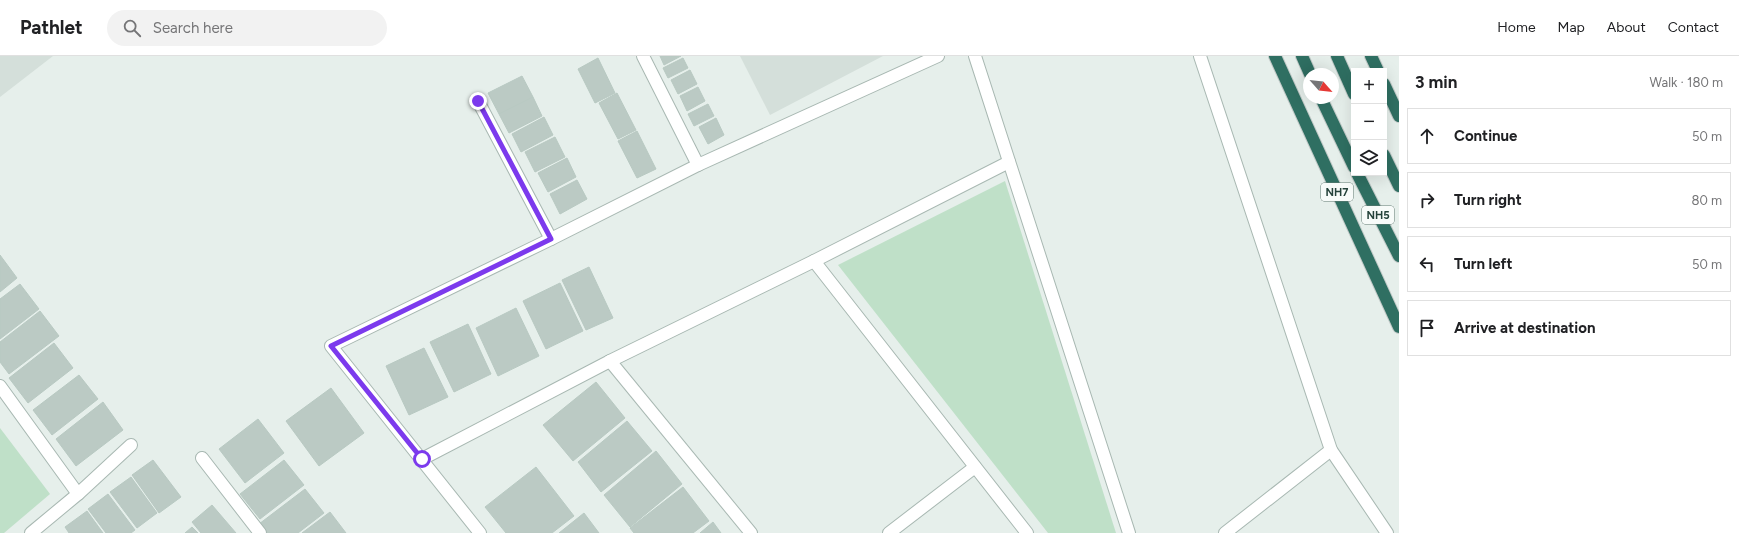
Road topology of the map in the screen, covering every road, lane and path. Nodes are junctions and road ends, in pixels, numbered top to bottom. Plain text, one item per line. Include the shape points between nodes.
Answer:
1 (642, 56) edge
2 (938, 56) edge
3 (975, 56) edge
4 (1200, 56) edge
5 (1275, 56) edge
6 (1302, 56) edge
7 (1337, 56) edge
8 (1371, 56) edge
9 (1307, 68) edge
10 (1377, 68) edge
11 (1351, 87) edge
12 (1387, 90) edge
13 (478, 101) dead end
14 (1323, 104) edge
15 (1399, 116) edge
16 (1351, 161) edge
17 (1387, 161) edge
18 (1009, 162) junction
19 (698, 165) junction
20 (1359, 176) edge
21 (1399, 186) edge
22 (551, 239) junction
23 (1399, 256) edge
24 (814, 261) junction
25 (1399, 327) edge
26 (610, 361) junction
27 (0, 386) edge
28 (131, 445) dead end
29 (1331, 450) junction
30 (202, 458) dead end
31 (422, 459) junction
32 (975, 467) junction
33 (78, 494) junction
34 (31, 533) edge
35 (260, 533) edge
36 (480, 533) edge
37 (750, 533) edge
38 (889, 533) edge
39 (1027, 533) edge
40 (1129, 533) edge
41 (1225, 533) edge
42 (1387, 533) edge

1 - 19 street
2 - 19 street
3 - 18 street
4 - 29 street
5 - 25 highway, NH7
6 - 9 highway
7 - 11 highway
8 - 10 highway
12 - 15 highway
13 - 22 street
14 - 16 highway
17 - 21 highway
18 - 24 street
18 - 40 street
19 - 22 street
20 - 23 highway, NH5
22 - 31 street via 331,346
24 - 26 street
24 - 32 street
26 - 31 street
26 - 37 street
27 - 33 street
28 - 33 street
29 - 41 street
29 - 42 street
30 - 35 street
31 - 36 street
32 - 38 street
32 - 39 street
33 - 34 street

